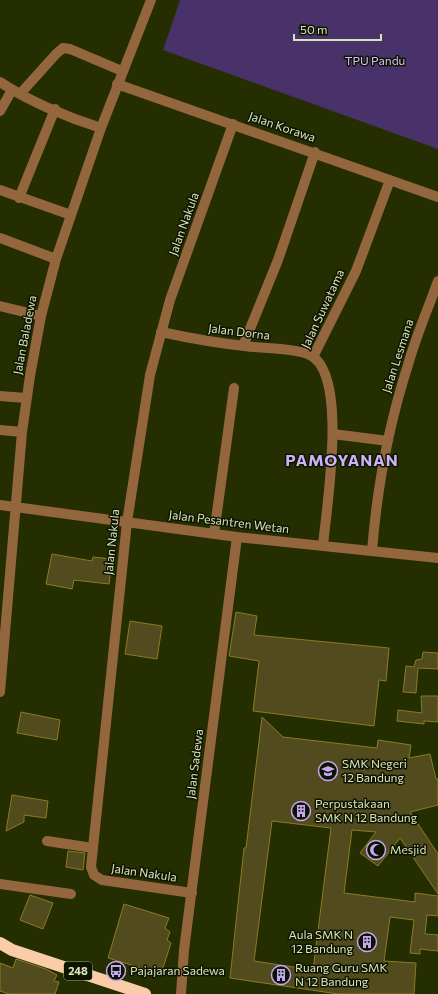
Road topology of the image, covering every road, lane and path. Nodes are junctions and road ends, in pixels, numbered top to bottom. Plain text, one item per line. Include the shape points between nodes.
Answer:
1 (152, 0) edge
2 (122, 71) junction
3 (0, 82) edge
4 (117, 84) junction
5 (16, 92) junction
6 (55, 110) junction
7 (0, 112) edge
8 (233, 124) junction
9 (101, 128) junction
10 (315, 152) junction
11 (390, 180) junction
12 (0, 190) edge
13 (438, 197) edge
14 (19, 198) junction
15 (71, 215) junction
16 (0, 238) edge
17 (56, 259) junction
18 (438, 281) edge
19 (0, 306) edge
20 (41, 316) junction
21 (161, 332) junction
22 (244, 346) junction
23 (313, 357) junction
24 (234, 388) dead end
25 (0, 396) edge
26 (26, 398) junction
27 (0, 430) edge
28 (22, 432) junction
29 (333, 434) junction
30 (388, 441) junction
31 (0, 505) edge
32 (16, 509) junction
33 (127, 522) junction
34 (214, 534) junction
35 (237, 537) junction
36 (323, 546) junction
37 (372, 551) junction
38 (438, 558) edge
39 (2, 641) edge
40 (0, 692) edge
41 (47, 841) dead end
42 (93, 848) junction
43 (0, 884) edge
44 (192, 893) junction
45 (71, 894) dead end
46 (0, 943) edge
47 (6, 950) edge
48 (145, 994) edge
49 (182, 994) edge

1 - 2 street, Jalan Baladewa
2 - 4 street, Jalan Baladewa
2 - 5 street via 63,48
3 - 5 street
4 - 8 street, Jalan Korawa
4 - 9 street, Jalan Baladewa
5 - 6 street
5 - 7 street
6 - 9 street
6 - 14 street
8 - 10 street, Jalan Korawa
8 - 21 street, Jalan Nakula
9 - 15 street, Jalan Baladewa
10 - 11 street, Jalan Korawa
10 - 22 street via 278,260
11 - 13 street, Jalan Korawa
11 - 23 street, Jalan Suwatama via 356,271
12 - 14 street
14 - 15 street
15 - 17 street, Jalan Baladewa
16 - 17 street
17 - 20 street, Jalan Baladewa
18 - 30 street, Jalan Lesmana via 408,364
19 - 20 street
20 - 26 street, Jalan Baladewa
21 - 22 street, Jalan Dorna
21 - 33 street, Jalan Nakula via 150,374
22 - 23 street, Jalan Dorna via 300,352
23 - 29 street, Jalan Suwatama via 321,364 329,390
24 - 34 street
25 - 26 street
26 - 28 street, Jalan Baladewa
27 - 28 street
28 - 32 street, Jalan Baladewa
29 - 30 street
29 - 36 street, Jalan Suwatama
30 - 37 street, Jalan Lesmana via 373,530
31 - 32 street, Jalan Pesantren Wetan
32 - 33 street, Jalan Pesantren Wetan
32 - 39 street, Jalan Baladewa
33 - 34 street, Jalan Pesantren Wetan
33 - 42 street, Jalan Nakula
34 - 35 street, Jalan Pesantren Wetan
35 - 36 street, Jalan Pesantren Wetan
35 - 44 street, Jalan Sadewa
36 - 37 street, Jalan Pesantren Wetan
37 - 38 street, Jalan Pesantren Wetan
39 - 40 street, Jalan Baladewa
41 - 42 street
42 - 44 street, Jalan Nakula via 91,867 97,878
43 - 45 street
44 - 49 street, Jalan Sadewa via 184,950
46 - 47 highway, 248
47 - 48 highway, 248

